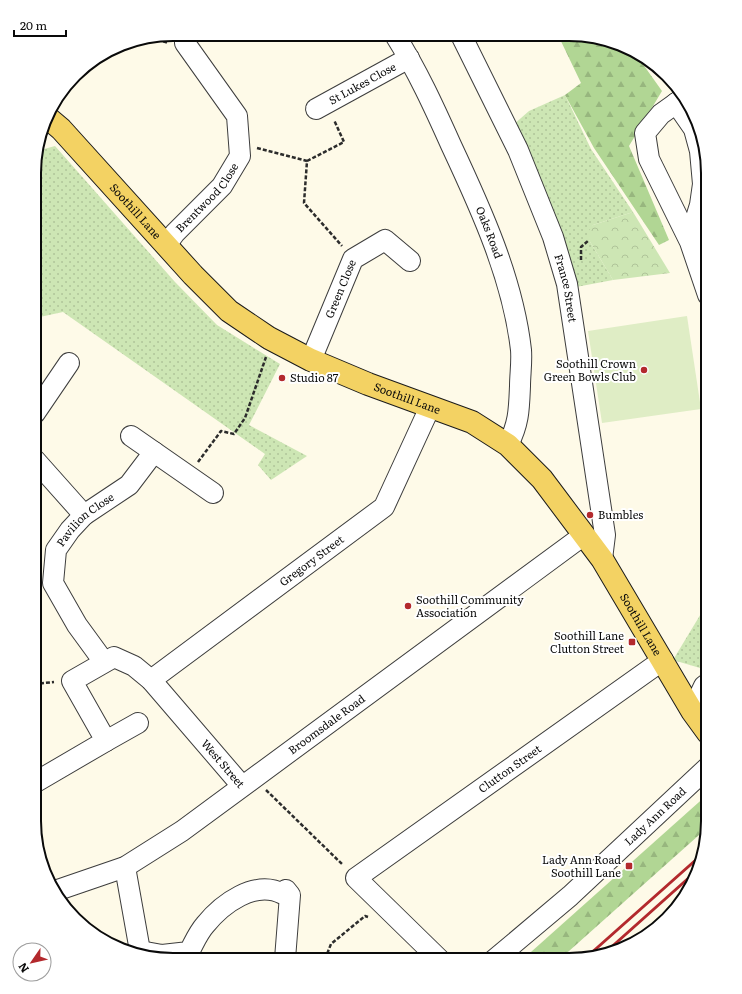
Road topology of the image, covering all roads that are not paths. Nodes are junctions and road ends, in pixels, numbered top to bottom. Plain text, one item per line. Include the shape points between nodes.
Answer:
1 (464, 41) edge
2 (404, 42) edge
3 (185, 43) dead end
4 (679, 101) edge
5 (321, 106) road end
6 (689, 120) edge
7 (52, 121) edge
8 (701, 198) edge
9 (701, 235) edge
10 (166, 245) junction
11 (410, 260) dead end
12 (701, 274) edge
13 (312, 360) junction
14 (69, 363) dead end
15 (41, 404) edge
16 (430, 407) junction
17 (131, 436) dead end
18 (508, 444) junction
19 (154, 452) junction
20 (41, 467) edge
21 (213, 493) dead end
22 (84, 515) junction
23 (584, 535) junction
24 (602, 559) junction
25 (663, 660) junction
26 (104, 662) junction
27 (151, 680) junction
28 (701, 692) edge
29 (692, 711) junction
30 (138, 723) dead end
31 (701, 723) edge
32 (106, 741) junction
33 (701, 774) edge
34 (41, 779) edge
35 (242, 786) junction
36 (124, 867) junction
37 (60, 889) edge
38 (138, 948) edge
39 (186, 953) edge
40 (286, 953) edge
41 (433, 953) edge
42 (502, 953) edge

1 - 24 street, France Street via 518,150 553,237 567,284 605,535
2 - 5 street, St Lukes Close
2 - 18 street, Oaks Road via 483,213 509,292 521,351 519,417
3 - 10 street, Brentwood Close via 237,116 240,156 222,186
4 - 6 street
4 - 12 street via 661,114 645,133 649,159 690,242
7 - 10 main road, Soothill Lane
8 - 9 street via 696,218
10 - 13 main road, Soothill Lane via 229,311 272,340
11 - 13 street, Green Close via 385,240 353,259
13 - 16 main road, Soothill Lane
14 - 15 street
16 - 18 main road, Soothill Lane via 472,422
16 - 27 street, Gregory Street via 384,507
17 - 19 street
18 - 23 main road, Soothill Lane via 542,479
19 - 21 street
19 - 22 street, Pavilion Close via 129,485
20 - 22 street
22 - 26 street, Pavilion Close via 56,550 53,583 77,625
23 - 24 main road, Soothill Lane
23 - 35 street, Broomsdale Road
24 - 25 main road, Soothill Lane
25 - 29 main road, Soothill Lane
25 - 41 street, Clutton Street via 356,878
26 - 27 street, West Street via 114,657 134,666
26 - 32 street, West Street via 72,681
27 - 35 street, West Street
28 - 29 street
29 - 31 main road, Soothill Lane
30 - 32 street
32 - 34 street
33 - 42 street, Lady Ann Road via 570,896
35 - 36 street, Broomsdale Road via 182,830
36 - 37 street, Broomsdale Road
36 - 38 street
39 - 40 street via 189,952 205,925 232,900 247,892 266,891 283,894 286,890 290,895

